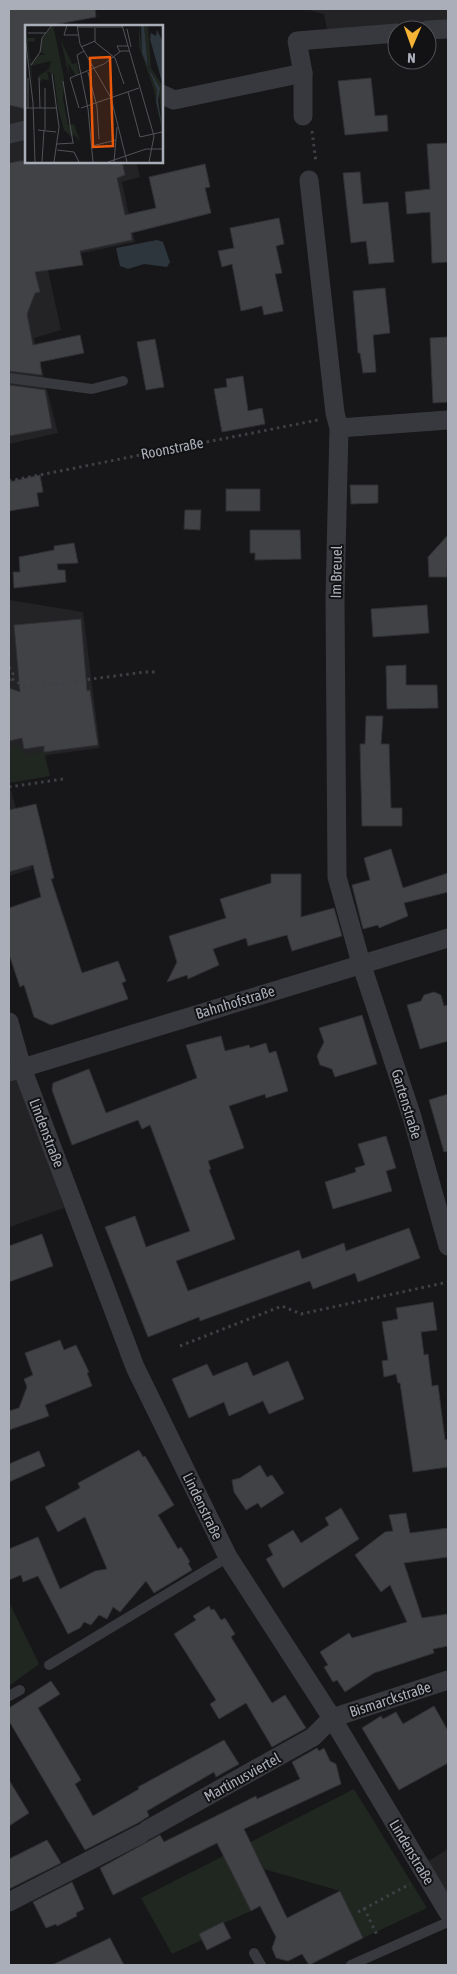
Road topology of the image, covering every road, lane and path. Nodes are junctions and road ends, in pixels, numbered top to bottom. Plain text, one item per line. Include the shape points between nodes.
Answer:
1 (387, 34) edge
2 (303, 72) junction
3 (162, 94) edge
4 (303, 116) joint
5 (25, 130) edge
6 (9, 134) edge
7 (309, 180) joint
8 (9, 378) edge
9 (123, 381) dead end
10 (337, 420) junction
11 (448, 420) edge
12 (9, 480) edge
13 (9, 667) edge
14 (156, 672) dead end
15 (10, 680) edge
16 (63, 779) dead end
17 (9, 787) edge
18 (448, 938) edge
19 (361, 963) junction
20 (9, 1022) edge
21 (16, 1070) edge
22 (448, 1246) edge
23 (448, 1282) edge
24 (180, 1346) dead end
25 (228, 1557) junction
26 (49, 1665) dead end
27 (448, 1680) edge
28 (20, 1690) dead end
29 (9, 1696) edge
30 (332, 1718) junction
31 (426, 1876) junction
32 (9, 1902) edge
33 (364, 1908) junction
34 (358, 1912) dead end
35 (448, 1912) edge
36 (448, 1922) edge
37 (384, 1950) junction
38 (254, 1953) dead end
39 (261, 1965) edge
40 (351, 1965) edge

1 - 2 street via 297,42
2 - 3 street via 174,100
2 - 4 street
4 - 7 path via 312,126 316,164
5 - 6 street
7 - 10 street, Im Breuel
8 - 9 lane via 92,389
10 - 11 street
10 - 12 path, Roonstraße via 317,420
10 - 19 street, Im Breuel via 337,877
13 - 15 path via 13,671
14 - 15 path via 31,687
16 - 17 path
18 - 19 street, Bahnhofstraße
19 - 21 street, Bahnhofstraße
19 - 22 street, Gartenstraße via 412,1117
20 - 21 street, Lindenstraße
21 - 25 street, Lindenstraße via 135,1367
23 - 24 path via 301,1314 282,1306
25 - 26 lane
25 - 30 street, Lindenstraße
27 - 30 street, Bismarckstraße
28 - 29 lane
30 - 31 street, Lindenstraße
30 - 32 street, Martinusviertel via 313,1737 144,1832
31 - 33 path
31 - 35 street, Lindenstraße
33 - 34 path
33 - 37 path
36 - 37 lane
37 - 40 lane
38 - 39 lane

